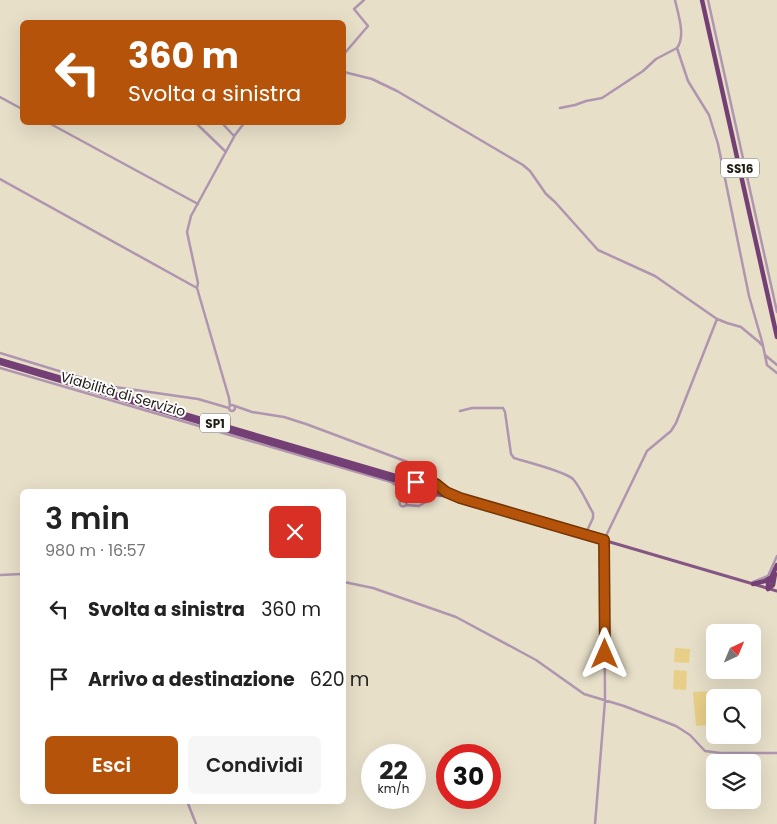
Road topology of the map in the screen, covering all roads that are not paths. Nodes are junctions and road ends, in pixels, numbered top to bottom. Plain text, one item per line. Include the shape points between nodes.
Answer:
1 (364, 0) edge
2 (674, 0) edge
3 (705, 0) edge
4 (677, 48) junction
5 (346, 52) edge
6 (346, 72) edge
7 (0, 97) edge
8 (20, 108) edge
9 (560, 108) dead end
10 (53, 125) edge
11 (198, 125) dead end
12 (224, 125) edge
13 (243, 125) edge
14 (234, 136) junction
15 (226, 152) junction
16 (0, 179) edge
17 (198, 204) junction
18 (197, 288) junction
19 (777, 312) edge
20 (717, 318) junction
21 (777, 327) edge
22 (777, 337) edge
23 (763, 346) junction
24 (0, 353) edge
25 (764, 354) junction
26 (0, 361) edge
27 (777, 365) edge
28 (0, 368) edge
29 (777, 373) edge
30 (232, 406) junction
31 (241, 409) junction
32 (460, 411) dead end
33 (436, 478) junction
34 (431, 484) junction
35 (438, 485) junction
36 (428, 492) junction
37 (436, 496) junction
38 (460, 498) junction
39 (403, 500) junction
40 (406, 505) junction
41 (585, 534) junction
42 (604, 540) junction
43 (777, 556) edge
44 (774, 572) edge
45 (20, 574) edge
46 (0, 575) edge
47 (346, 582) edge
48 (751, 584) junction
49 (777, 584) edge
50 (768, 589) junction
51 (777, 591) edge
52 (605, 701) junction
53 (777, 753) edge
54 (188, 804) edge
55 (196, 824) edge
56 (595, 824) edge

1 - 5 street via 354,9 368,26
2 - 4 street via 681,34
3 - 19 street
3 - 21 highway, SS16
3 - 22 highway, SS16
4 - 9 street via 602,98
4 - 23 street via 688,81 709,115 718,144 749,296
6 - 20 street via 372,79 397,91 514,159 530,171 546,194 598,250 655,276
7 - 8 street
10 - 17 street
11 - 15 street
12 - 14 street
13 - 14 street
14 - 15 street
15 - 17 street
16 - 18 street
17 - 18 street via 187,232
18 - 30 street
20 - 23 street via 741,327
20 - 42 street via 676,422 671,431 647,451
23 - 25 street
24 - 30 street via 108,386
25 - 27 street
25 - 29 street via 767,365
26 - 34 highway, SP1
26 - 36 highway, SP1
28 - 39 street, Viabilità di Servizio via 391,482 401,489
30 - 31 street
30 - 31 street via 234,410
31 - 33 street via 284,417 359,442 424,468
32 - 41 street via 503,408 514,458 568,476 574,481 593,513
33 - 34 street
33 - 35 street
34 - 35 main road, SP1
34 - 36 main road
35 - 37 main road via 440,490
35 - 38 main road, SP1
36 - 37 main road, SP1
37 - 38 main road, SP1
37 - 40 street via 419,506
38 - 41 main road, SP1
39 - 40 street
39 - 40 street via 400,505
41 - 42 main road, SP1
42 - 48 main road, SP1
42 - 52 street
43 - 48 street via 768,576
44 - 48 highway via 764,582
44 - 49 highway
44 - 50 highway
45 - 46 street
47 - 52 street via 456,617 536,660 584,694
48 - 50 main road, SP1
50 - 51 main road, SP1
52 - 53 street via 676,726 705,751
52 - 56 street
54 - 55 street

